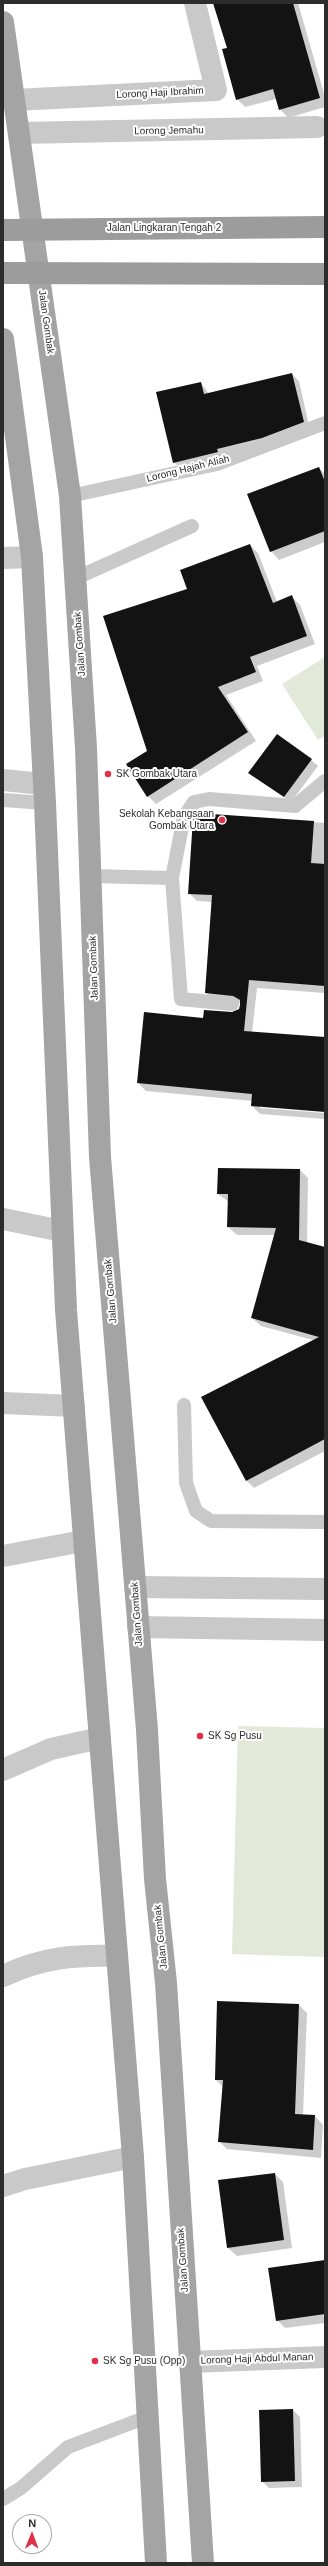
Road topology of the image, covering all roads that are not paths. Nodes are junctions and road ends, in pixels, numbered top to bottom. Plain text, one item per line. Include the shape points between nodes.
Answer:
1 (195, 3) edge
2 (3, 22) edge
3 (14, 100) junction
4 (321, 126) edge
5 (20, 133) junction
6 (325, 227) edge
7 (3, 230) edge
8 (3, 273) edge
9 (325, 274) edge
10 (3, 339) edge
11 (325, 423) edge
12 (70, 496) junction
13 (192, 526) dead end
14 (32, 557) junction
15 (3, 558) edge
16 (76, 578) junction
17 (3, 780) edge
18 (325, 780) edge
19 (44, 794) junction
20 (3, 800) edge
21 (90, 876) junction
22 (172, 878) junction
23 (232, 1004) dead end
24 (3, 1218) edge
25 (62, 1231) junction
26 (3, 1403) edge
27 (184, 1405) dead end
28 (74, 1406) junction
29 (325, 1522) edge
30 (83, 1541) junction
31 (3, 1556) edge
32 (135, 1587) junction
33 (325, 1589) edge
34 (138, 1627) junction
35 (325, 1630) edge
36 (100, 1738) junction
37 (3, 1770) edge
38 (117, 1956) junction
39 (3, 1976) edge
40 (133, 2157) junction
41 (3, 2186) edge
42 (325, 2357) edge
43 (189, 2362) junction
44 (146, 2417) junction
45 (3, 2498) edge
46 (156, 2563) edge
47 (203, 2563) edge

1 - 3 street, Lorong Haji Ibrahim via 216,90
2 - 3 main road, Jalan Gombak
3 - 5 main road, Jalan Gombak
4 - 5 street, Lorong Jemahu
5 - 12 main road, Jalan Gombak
6 - 7 highway, Jalan Lingkaran Tengah 2
8 - 9 highway
10 - 14 main road
11 - 12 lane, Lorong Hajah Aliah via 217,464
12 - 16 main road, Jalan Gombak
13 - 16 lane
14 - 15 street
14 - 19 main road
16 - 21 main road, Jalan Gombak via 86,748
17 - 19 street
18 - 22 lane via 295,806 209,799 194,802 184,817
19 - 20 lane
19 - 25 main road
21 - 22 lane
21 - 32 main road, Jalan Gombak via 100,1157
22 - 23 lane via 181,999
24 - 25 street
25 - 28 main road
26 - 28 street
27 - 29 lane via 186,1483 196,1511 211,1521
28 - 30 main road
30 - 31 street
30 - 36 main road
32 - 33 street
32 - 34 main road, Jalan Gombak
34 - 35 street
34 - 43 main road, Jalan Gombak via 155,1879 166,1983
36 - 37 street via 51,1749
36 - 38 main road
38 - 39 street via 73,1955 26,1965
38 - 40 main road
40 - 41 street via 25,2179
40 - 44 main road
42 - 43 street, Lorong Haji Abdul Manan
43 - 47 main road, Jalan Gombak
44 - 45 lane via 68,2447 21,2488
44 - 46 main road

